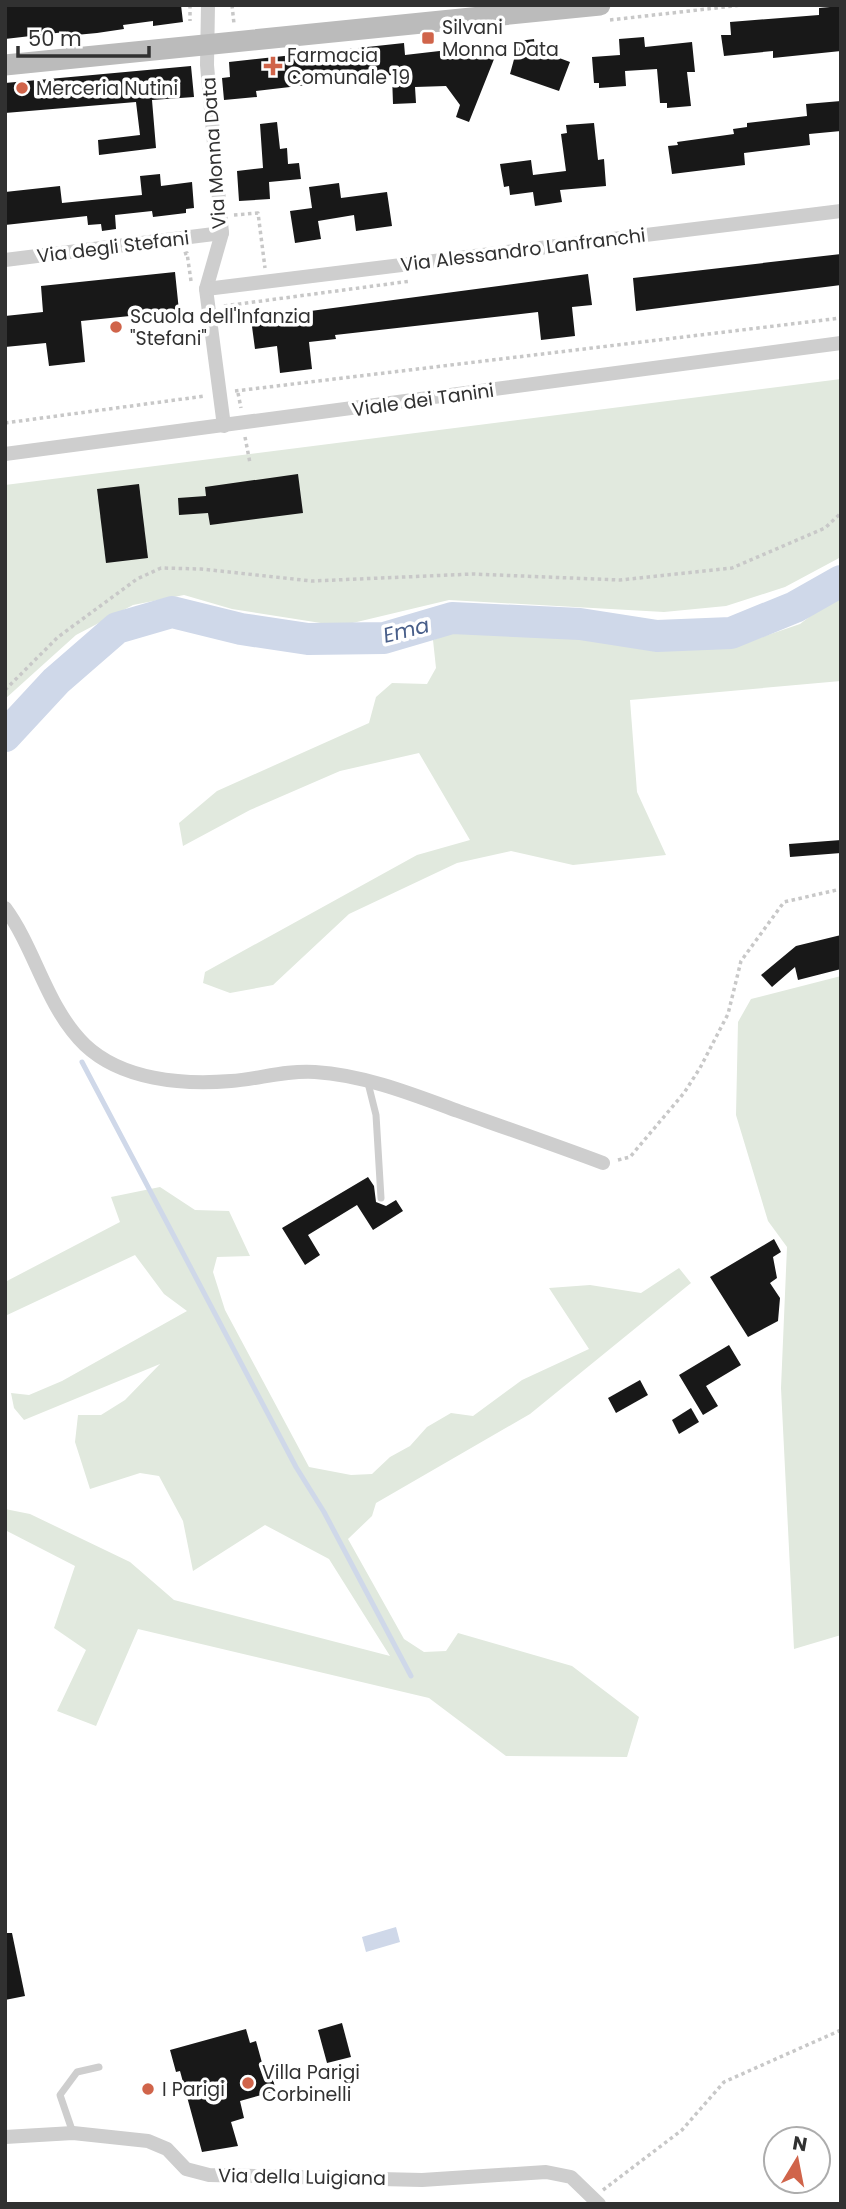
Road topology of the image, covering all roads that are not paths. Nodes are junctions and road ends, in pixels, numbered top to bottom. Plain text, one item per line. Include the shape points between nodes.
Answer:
1 (208, 5) edge
2 (600, 5) edge
3 (207, 44) junction
4 (5, 65) edge
5 (841, 211) edge
6 (222, 233) junction
7 (5, 260) edge
8 (206, 289) junction
9 (841, 343) edge
10 (224, 426) junction
11 (5, 454) edge
12 (5, 908) edge
13 (368, 1083) junction
14 (603, 1163) road end
15 (382, 1198) dead end
16 (99, 2067) dead end
17 (72, 2133) junction
18 (5, 2137) edge
19 (596, 2201) edge

1 - 3 street, Via Monna Data
2 - 3 main road
3 - 4 main road
3 - 6 street, Via Monna Data
5 - 8 street, Via Alessandro Lanfranchi
6 - 7 street, Via degli Stefani
6 - 8 street, Via Monna Data
8 - 10 street, Via Monna Data
9 - 10 street, Viale dei Tanini
10 - 11 street, Viale dei Tanini
12 - 13 street via 42,984 84,1044 104,1059 155,1079 231,1081 289,1071
13 - 14 street via 386,1085
13 - 15 lane via 376,1115
16 - 17 lane via 77,2072 60,2095
17 - 18 street, Via della Luigiana
17 - 19 street, Via della Luigiana via 148,2141 167,2150 186,2169 209,2175 422,2179 546,2172 571,2177

